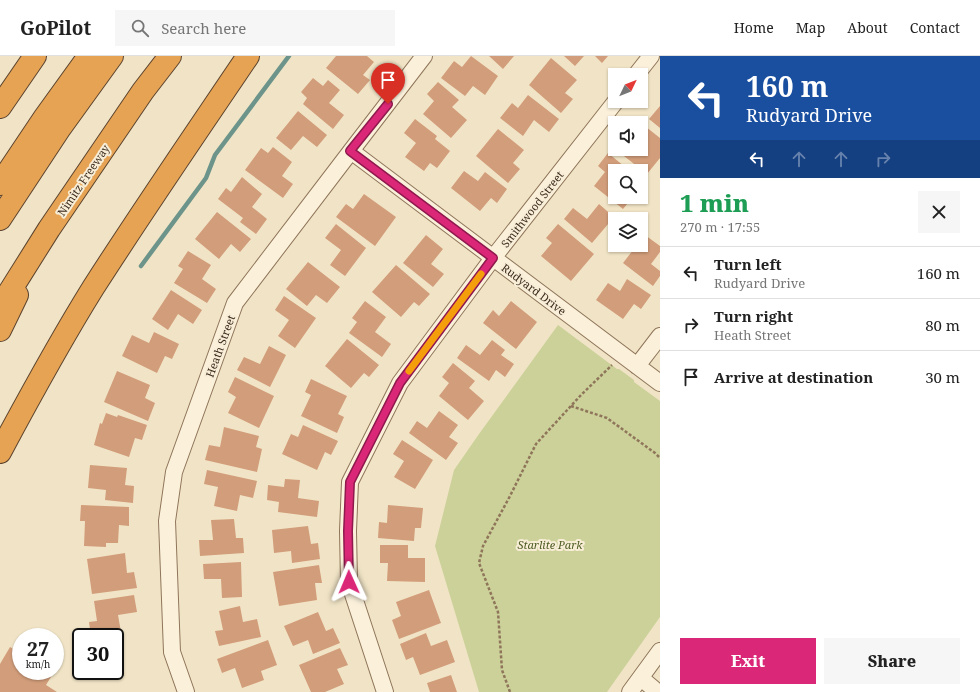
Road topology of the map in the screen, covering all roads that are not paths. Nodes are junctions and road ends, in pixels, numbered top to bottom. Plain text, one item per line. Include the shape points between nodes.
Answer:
1 (35, 56) edge
2 (89, 56) edge
3 (112, 56) edge
4 (170, 56) edge
5 (248, 56) edge
6 (424, 56) edge
7 (651, 56) edge
8 (642, 68) edge
9 (0, 107) edge
10 (611, 108) edge
11 (350, 151) junction
12 (0, 184) edge
13 (0, 219) edge
14 (49, 230) junction
15 (493, 258) junction
16 (0, 307) edge
17 (0, 330) edge
18 (660, 336) edge
19 (637, 366) junction
20 (660, 383) edge
21 (0, 452) edge
22 (660, 651) edge
23 (641, 678) junction
24 (181, 691) edge
25 (385, 692) edge
26 (630, 692) edge
27 (656, 692) edge

1 - 9 highway
2 - 12 highway via 44,117
3 - 13 highway via 60,128
4 - 14 highway, Nimitz Freeway via 143,91
5 - 21 highway via 147,204 93,289
6 - 11 street, Heath Street
7 - 8 street
10 - 15 street, Smithwood Street
11 - 15 street, Rudyard Drive
11 - 24 street, Heath Street via 235,303 174,472 167,521 172,652
14 - 16 highway, Nimitz Freeway
14 - 17 highway
15 - 19 street, Rudyard Drive
15 - 25 street, Smithwood Street via 400,383 350,482 349,582
18 - 19 street
19 - 20 street, Rudyard Drive
22 - 23 street
23 - 26 street
23 - 27 street

